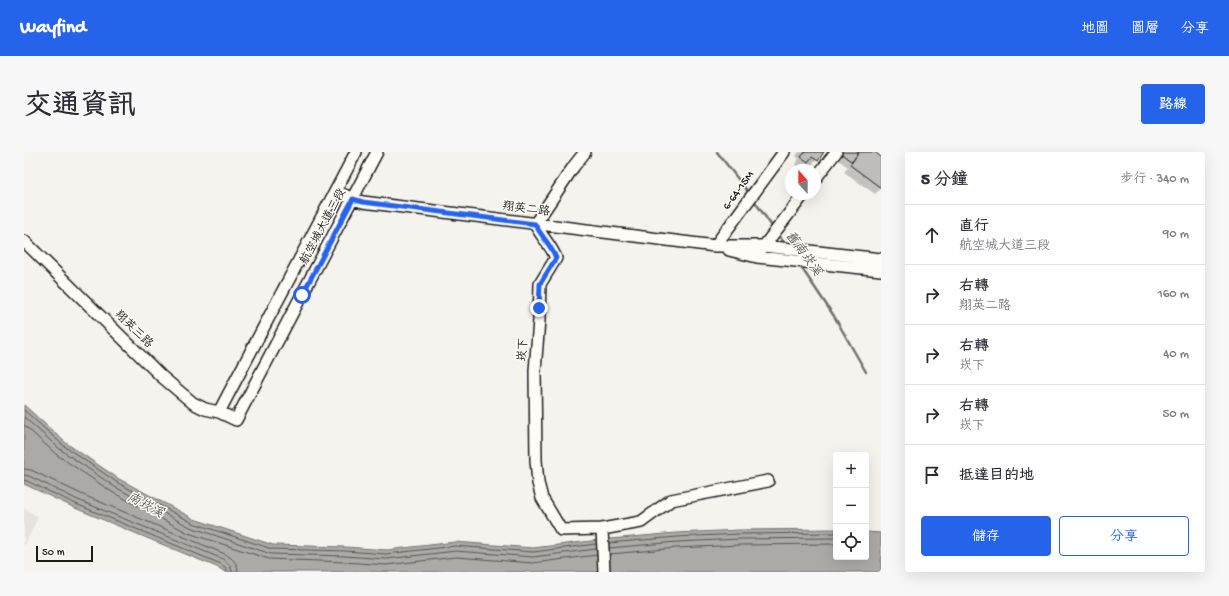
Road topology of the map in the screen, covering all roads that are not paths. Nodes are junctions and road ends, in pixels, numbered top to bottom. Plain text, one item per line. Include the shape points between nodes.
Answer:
1 (356, 152) edge
2 (377, 152) edge
3 (585, 152) edge
4 (784, 152) edge
5 (836, 152) edge
6 (821, 172) edge
7 (336, 191) junction
8 (353, 199) junction
9 (799, 200) edge
10 (535, 224) junction
11 (24, 241) edge
12 (715, 246) junction
13 (764, 246) junction
14 (757, 257) junction
15 (881, 259) edge
16 (881, 270) edge
17 (218, 412) junction
18 (236, 420) joint
19 (768, 482) dead end
20 (602, 533) junction
21 (604, 572) edge

1 - 7 street, 航空城大道三段
2 - 8 street, 航空城大道三段
3 - 10 street
4 - 12 street, 6-64-15M
5 - 6 street
7 - 8 street, 翔英二路
7 - 17 street, 航空城大道三段
8 - 10 street, 翔英二路
8 - 18 street, 航空城大道三段
9 - 13 street
10 - 12 street, 翔英二路
10 - 20 street, 崁下 via 556,258 540,284 535,371 538,483 542,498 561,530
11 - 17 street, 翔英三路 via 193,403
12 - 13 street, 翔英二路
12 - 14 street, 翔英二路
13 - 14 street
13 - 15 street, 翔英二路
14 - 16 street, 翔英二路
17 - 18 street, 翔英三路
19 - 20 street via 671,500 641,522
20 - 21 street

